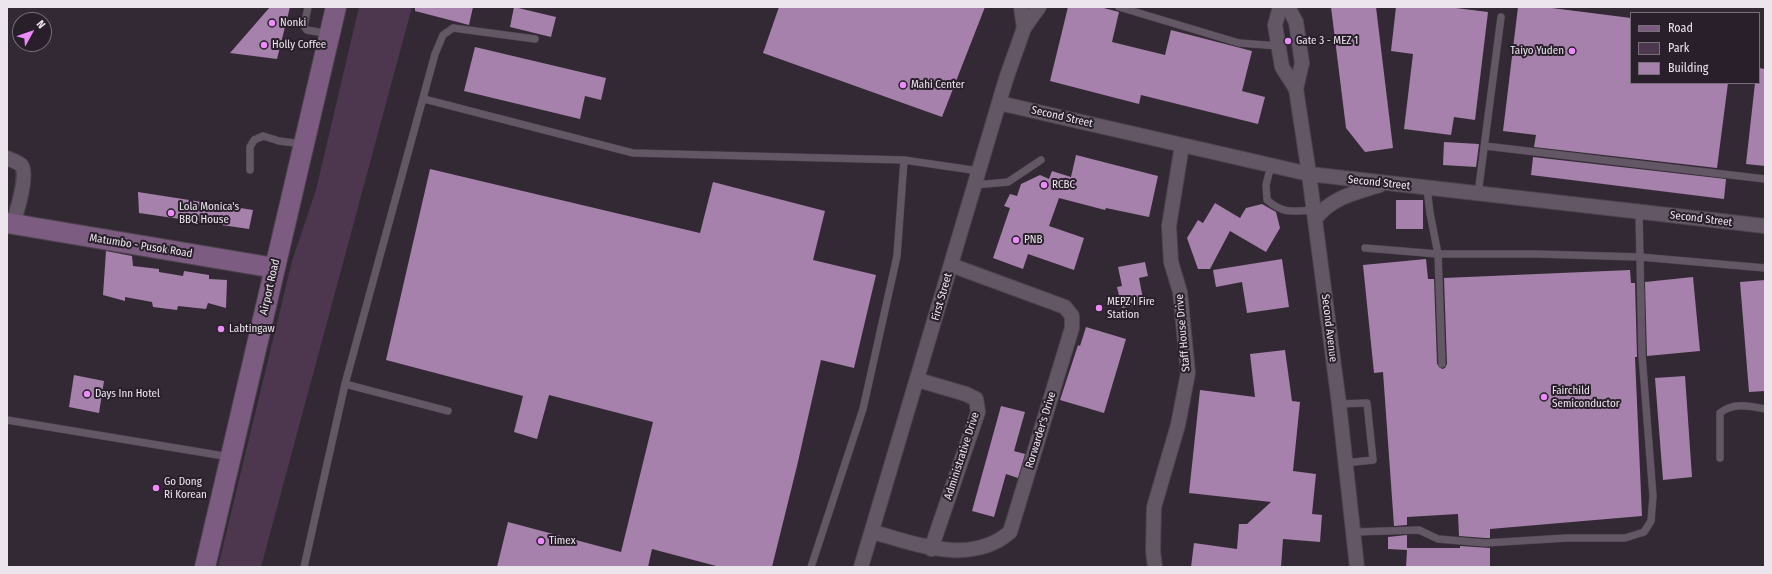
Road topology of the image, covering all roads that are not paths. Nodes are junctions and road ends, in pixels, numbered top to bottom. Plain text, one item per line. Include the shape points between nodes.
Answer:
1 (308, 7) edge
2 (336, 7) edge
3 (1021, 7) edge
4 (1039, 7) edge
5 (1119, 7) edge
6 (1280, 7) edge
7 (1288, 7) edge
8 (1500, 17) dead end
9 (1024, 28) junction
10 (330, 34) junction
11 (535, 39) dead end
12 (1278, 46) junction
13 (1296, 90) junction
14 (424, 99) junction
15 (999, 103) junction
16 (304, 144) junction
17 (1182, 145) junction
18 (1485, 146) junction
19 (7, 158) edge
20 (904, 160) junction
21 (1041, 160) dead end
22 (1271, 165) junction
23 (250, 170) dead end
24 (979, 171) junction
25 (1309, 174) junction
26 (1765, 179) edge
27 (1385, 183) junction
28 (975, 185) junction
29 (1427, 188) junction
30 (1478, 194) junction
31 (1639, 212) junction
32 (1314, 214) junction
33 (10, 224) edge
34 (1765, 226) edge
35 (1366, 248) dead end
36 (1438, 254) junction
37 (1640, 257) junction
38 (951, 265) junction
39 (275, 268) junction
40 (1765, 268) edge
41 (1442, 364) dead end
42 (918, 380) junction
43 (345, 384) junction
44 (1339, 404) junction
45 (1765, 409) edge
46 (448, 411) dead end
47 (7, 420) edge
48 (230, 457) junction
49 (1720, 458) dead end
50 (1345, 462) junction
51 (873, 532) junction
52 (1353, 532) junction
53 (931, 548) junction
54 (205, 567) edge
55 (304, 567) edge
56 (811, 567) edge
57 (861, 567) edge
58 (1155, 567) edge
59 (1357, 567) edge

1 - 10 lane via 304,26 307,30
2 - 10 street, Airport Road
3 - 9 street, First Street
4 - 9 street, First Street
5 - 12 lane via 1239,43
6 - 12 street, Second Avenue via 1275,25
7 - 13 street, Second Avenue via 1296,22 1302,64
8 - 18 lane
9 - 15 street, First Street
10 - 16 street, Airport Road
11 - 14 lane via 453,28 443,35 435,54
12 - 13 street, Second Avenue via 1282,67
13 - 25 street, Second Avenue
14 - 20 lane via 633,152
14 - 43 lane
15 - 17 street, Second Street
15 - 24 street, First Street
16 - 23 lane via 263,136 254,140 250,147
16 - 39 street, Airport Road
17 - 22 street, Second Street
17 - 58 street, Staff House Drive via 1169,226 1171,262 1180,292 1188,374 1178,425 1154,506
18 - 26 lane
18 - 30 lane
19 - 33 street via 21,165 24,170 24,179
20 - 24 lane
20 - 56 lane via 897,256 863,409
21 - 28 lane via 1008,182
22 - 25 street, Second Street
22 - 32 lane via 1266,186 1267,200 1285,212
24 - 28 street, First Street
25 - 27 street, Second Street
25 - 32 street, Second Avenue
27 - 29 street, Second Street
27 - 32 street via 1344,196
28 - 38 street, First Street
29 - 30 street, Second Street
29 - 36 lane
30 - 31 street, Second Street
31 - 34 street, Second Street
31 - 37 lane
32 - 44 street, Second Avenue
33 - 39 street, Matumbo - Pusok Road
35 - 36 lane
36 - 37 lane
36 - 41 lane
37 - 40 lane
37 - 52 lane via 1642,355 1653,496 1651,521 1644,532 1625,538 1567,538 1485,543 1438,539 1419,530
38 - 42 street, First Street
38 - 53 street, Rorwarder's Drive via 1065,307 1072,316 1072,328 1010,532 999,542 985,546 968,549
39 - 48 street, Airport Road
42 - 51 street, First Street
42 - 53 street, Administrative Drive via 976,399 978,412
43 - 46 lane
43 - 55 lane
44 - 50 street, Second Avenue
44 - 50 lane via 1367,403 1373,460
45 - 49 lane via 1734,406 1720,413
47 - 48 lane
48 - 54 street, Airport Road
50 - 52 street, Second Avenue
51 - 53 street, Rorwarder's Drive
51 - 57 street, First Street
52 - 59 street, Second Avenue

